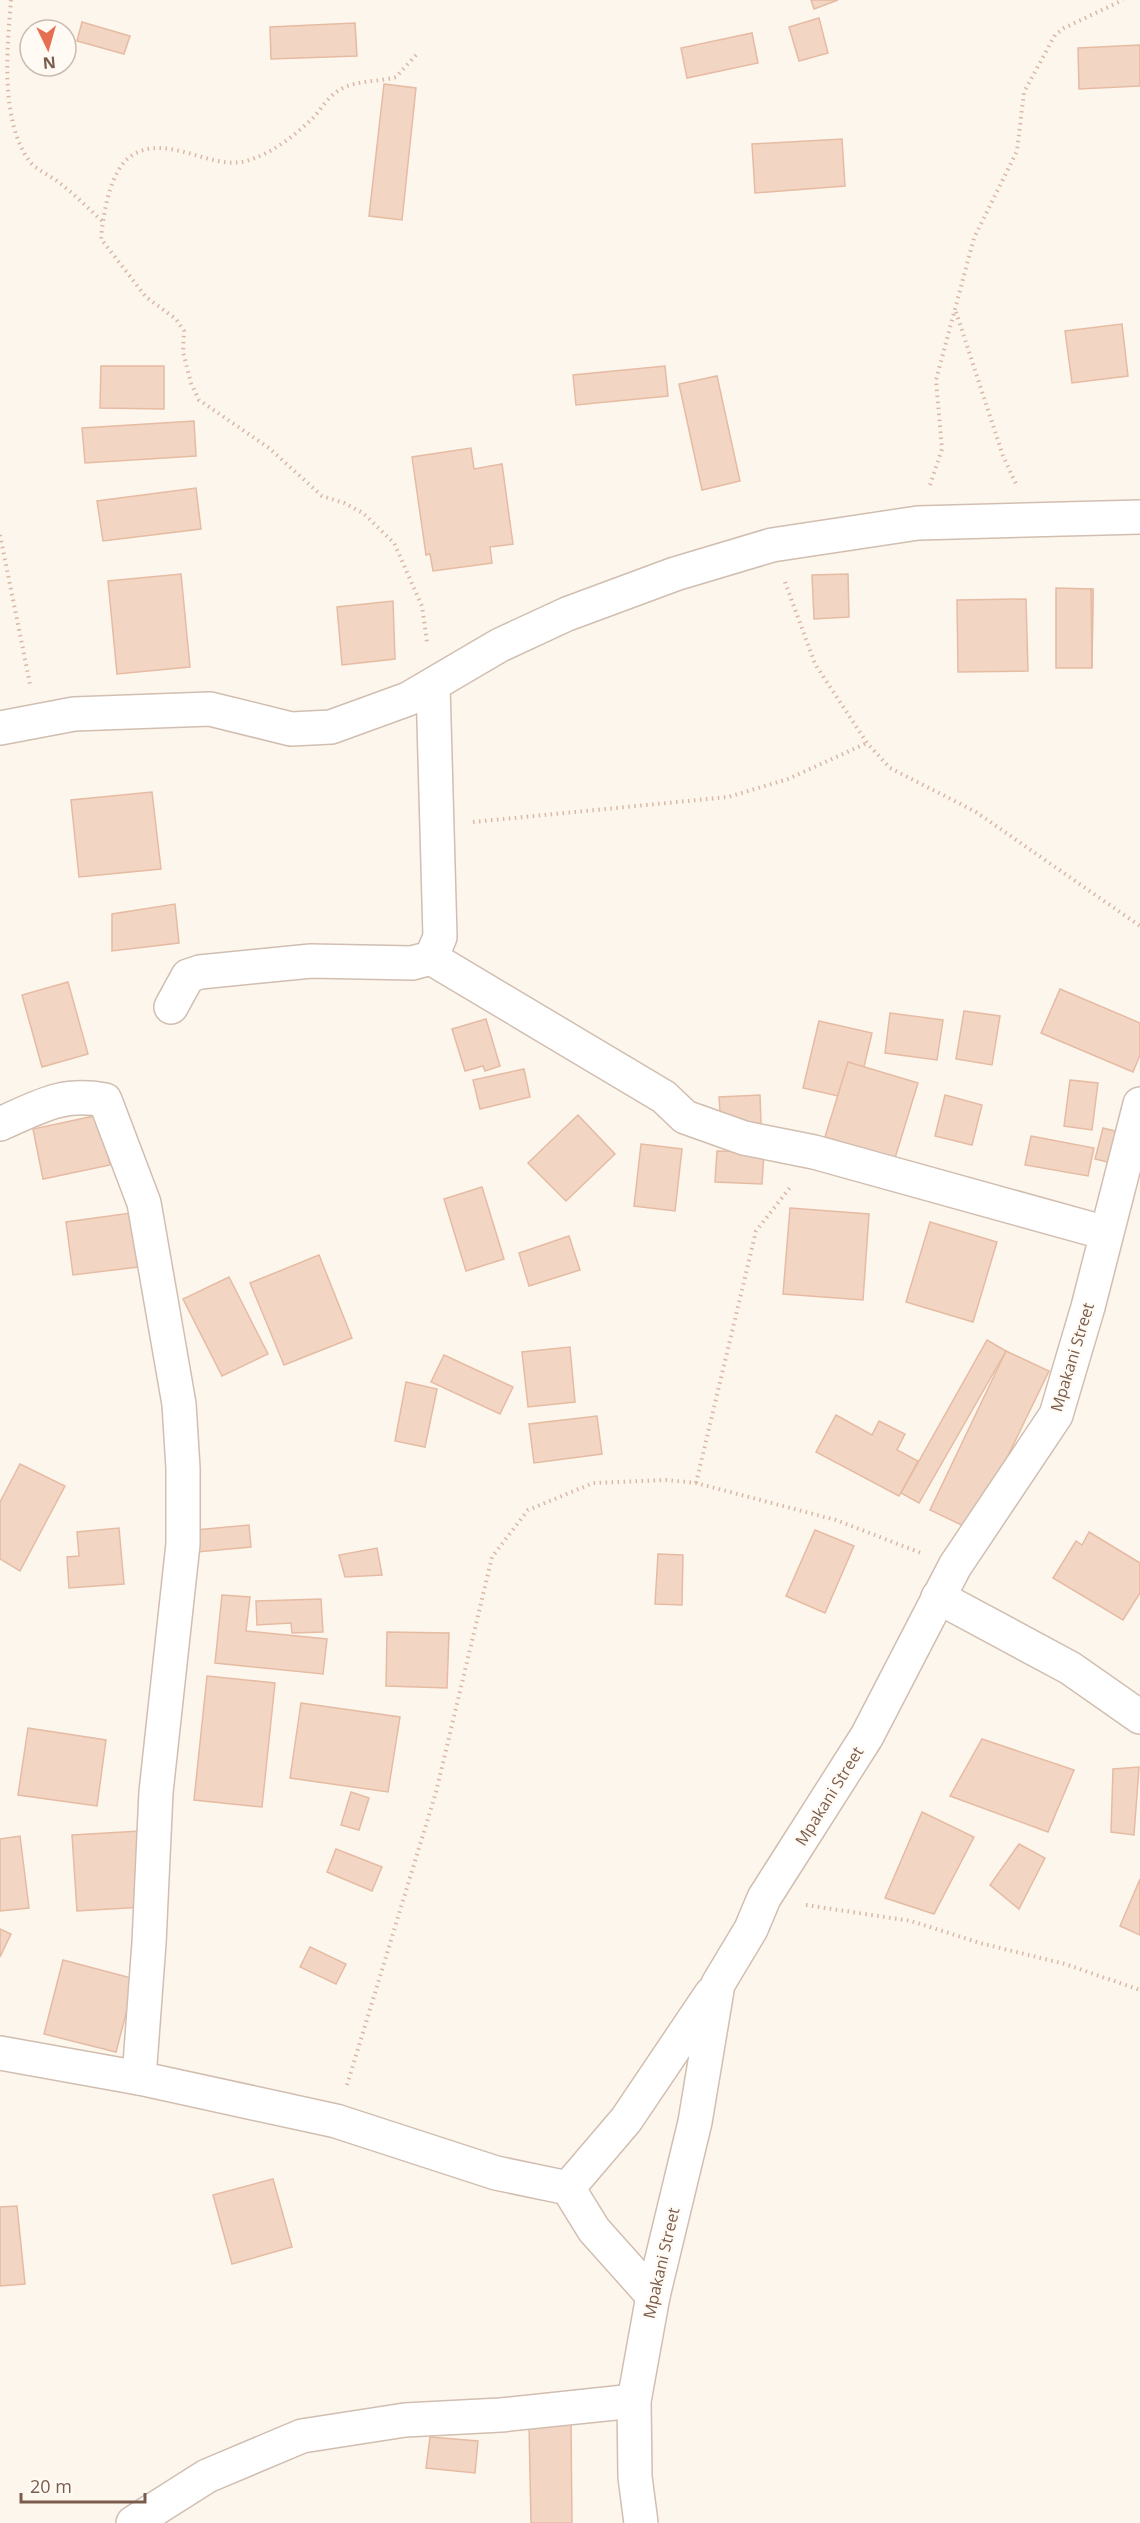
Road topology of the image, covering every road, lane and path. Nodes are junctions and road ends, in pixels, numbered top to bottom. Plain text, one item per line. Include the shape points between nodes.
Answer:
1 (11, 0) edge
2 (1123, 0) edge
3 (416, 55) dead end
4 (102, 220) junction
5 (956, 310) junction
6 (1140, 517) edge
7 (1033, 520) junction
8 (918, 523) junction
9 (0, 535) edge
10 (772, 544) junction
11 (433, 685) junction
12 (38, 720) junction
13 (0, 728) edge
14 (867, 743) junction
15 (436, 825) junction
16 (1140, 926) edge
17 (431, 958) junction
18 (171, 1007) dead end
19 (1140, 1104) edge
20 (0, 1124) edge
21 (814, 1152) junction
22 (1106, 1233) junction
23 (696, 1483) junction
24 (955, 1566) junction
25 (938, 1598) junction
26 (1140, 1717) edge
27 (764, 1899) junction
28 (718, 1984) junction
29 (1140, 1990) edge
30 (0, 2053) edge
31 (139, 2078) junction
32 (336, 2121) junction
33 (568, 2188) junction
34 (653, 2296) junction
35 (634, 2401) junction
36 (133, 2523) edge
37 (641, 2523) edge

1 - 4 path via 6,82 7,112 15,135 30,162
2 - 5 path via 1064,28 1049,46 1024,92 1017,151 974,238
3 - 4 path via 396,77 357,82 336,92 313,118 282,143 245,162 210,160 173,148 142,149 128,158 109,190
4 - 11 path via 101,239 114,257 146,297 176,319 184,331 183,352 199,400 269,448 322,496 363,513 394,543 422,606
5 - 7 path via 1004,456
5 - 8 path via 936,380 941,456
6 - 7 street
7 - 8 street
8 - 10 street
9 - 12 path
10 - 11 street via 567,614 500,645
10 - 14 path via 815,664
11 - 12 street via 408,699 332,727 291,729 210,709 74,714
11 - 15 street
12 - 13 street
14 - 15 path via 788,779 728,797
14 - 16 path via 890,768 976,812
15 - 17 street via 440,937
17 - 18 street via 412,963 311,961 200,972 188,976
17 - 21 street via 664,1097 685,1117 744,1138
19 - 22 street, Mpakani Street
20 - 31 street via 49,1102 79,1095 105,1100 144,1203 179,1404 183,1544 156,1792
21 - 22 street
21 - 23 path via 756,1232
22 - 24 street, Mpakani Street via 1056,1415
23 - 24 path via 836,1520
23 - 32 path via 593,1483 528,1510 492,1557 436,1792
24 - 25 street, Mpakani Street
25 - 26 street via 1070,1668
25 - 27 street, Mpakani Street via 867,1736
27 - 28 street, Mpakani Street
27 - 29 path via 911,1921 1065,1964
28 - 33 street via 626,2120
28 - 34 street, Mpakani Street via 694,2122
30 - 31 street
31 - 32 street
32 - 33 street via 496,2173
33 - 34 street via 594,2230
34 - 35 street, Mpakani Street
35 - 36 street via 405,2420 303,2436 207,2476
35 - 37 street, Mpakani Street via 635,2477

